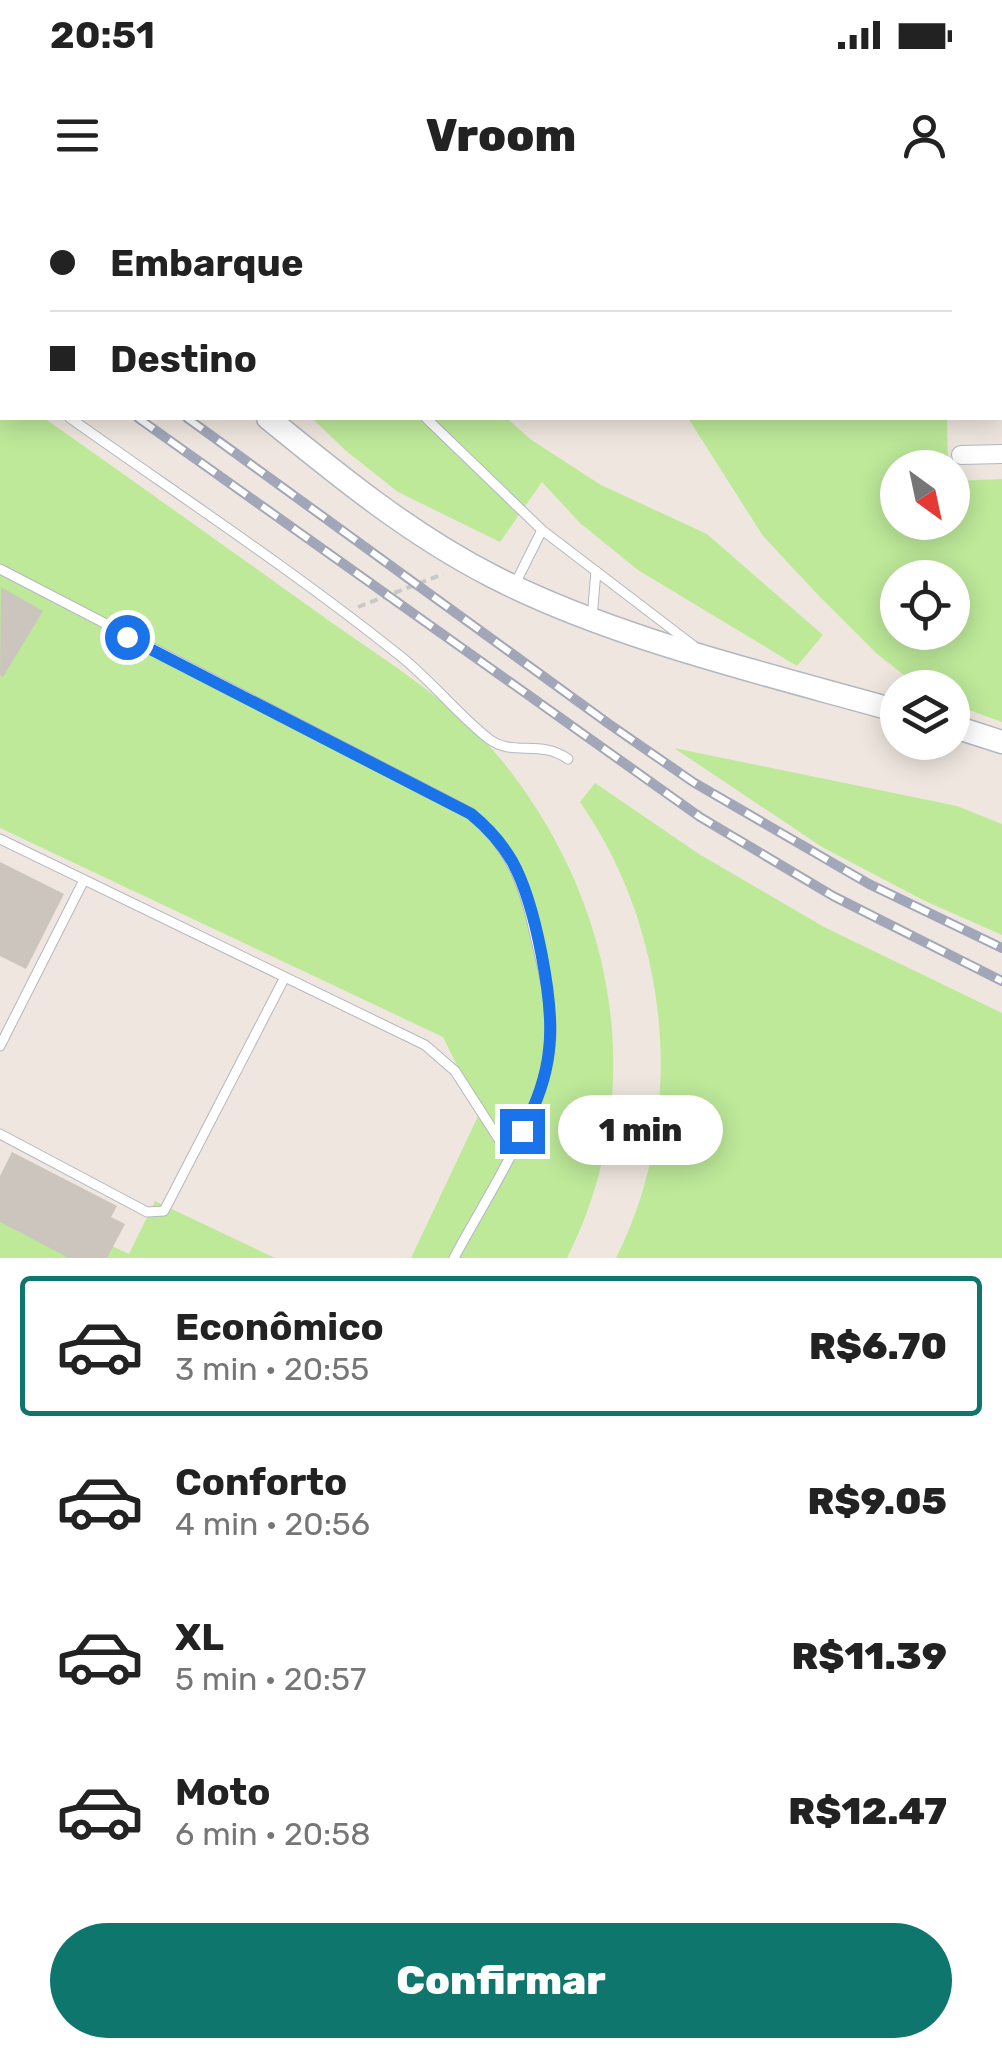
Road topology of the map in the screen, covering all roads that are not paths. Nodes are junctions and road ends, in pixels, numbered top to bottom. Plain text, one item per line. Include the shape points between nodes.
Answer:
1 (73, 420) edge
2 (270, 420) edge
3 (428, 420) edge
4 (1002, 454) edge
5 (970, 455) edge
6 (542, 530) junction
7 (0, 569) edge
8 (596, 572) junction
9 (514, 586) junction
10 (592, 618) junction
11 (708, 657) junction
12 (880, 706) edge
13 (970, 732) edge
14 (1002, 742) edge
15 (568, 759) dead end
16 (0, 839) edge
17 (84, 880) junction
18 (285, 977) junction
19 (0, 1046) edge
20 (0, 1134) edge
21 (509, 1155) junction
22 (454, 1258) edge

1 - 15 lane via 418,670 492,741 540,747
2 - 9 street via 377,506
3 - 6 lane
4 - 5 street
6 - 8 lane
6 - 9 lane
7 - 21 lane via 471,814 494,836 526,894 550,1014 541,1089
8 - 10 lane
8 - 11 lane
9 - 10 street
10 - 11 street
11 - 12 street
13 - 14 street
16 - 17 lane
17 - 18 lane
17 - 19 lane
18 - 20 lane via 164,1211 147,1212
18 - 21 lane via 436,1052
21 - 22 lane

